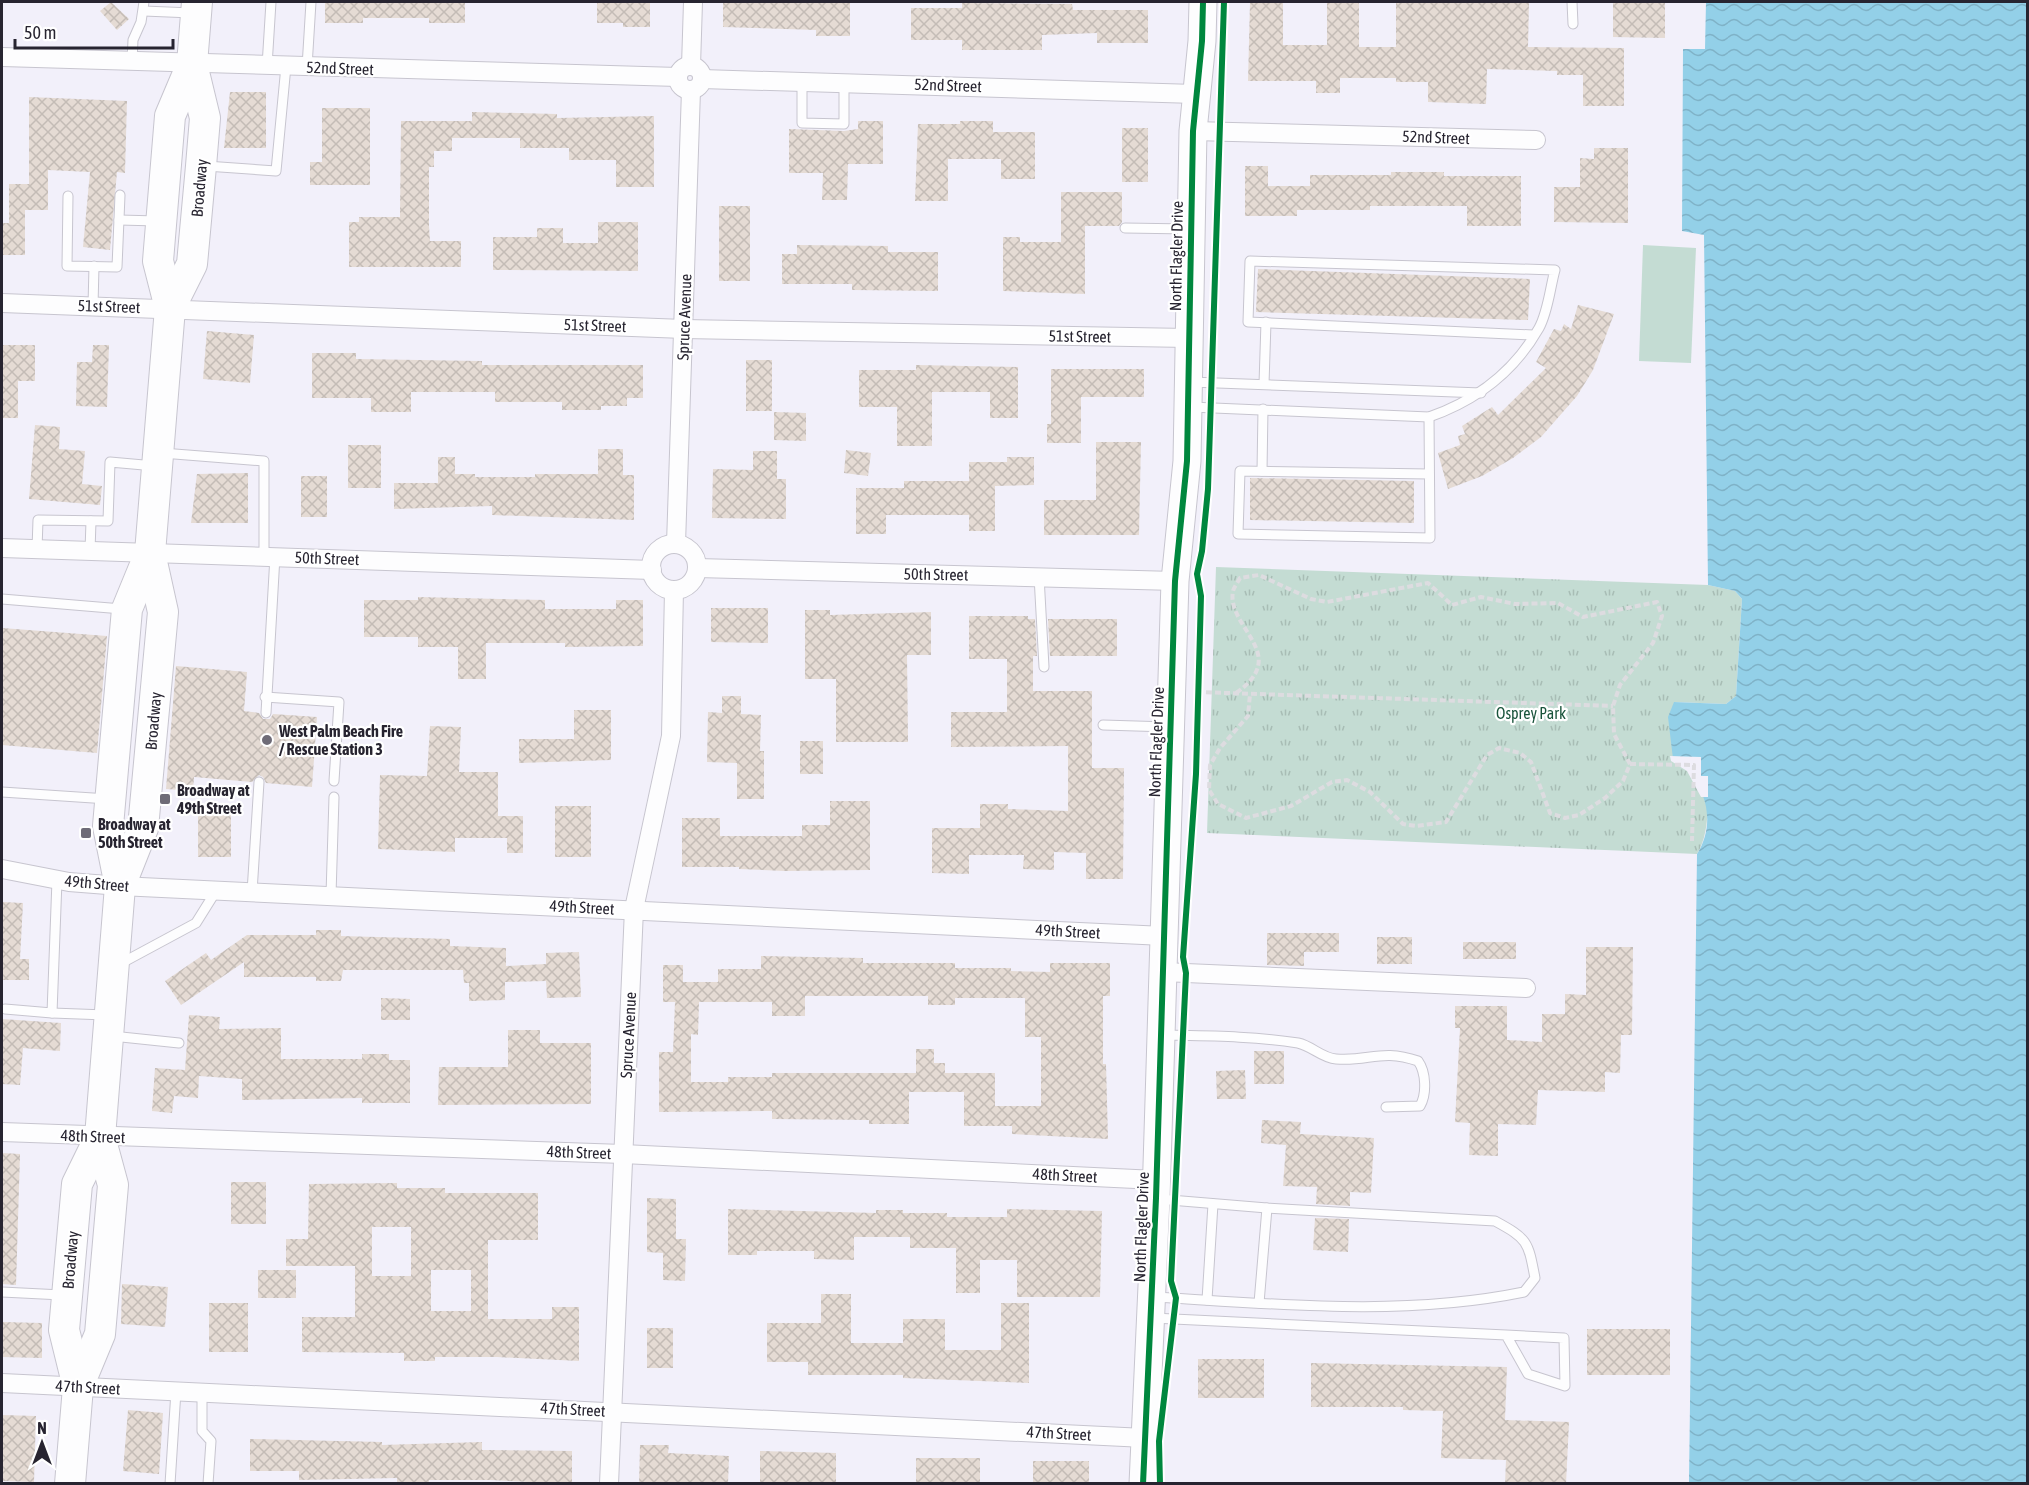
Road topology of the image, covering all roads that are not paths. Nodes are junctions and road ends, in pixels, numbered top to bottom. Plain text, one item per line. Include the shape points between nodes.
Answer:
1 (271, 2) edge
2 (311, 2) edge
3 (693, 2) edge
4 (1203, 2) edge
5 (1572, 2) edge
6 (144, 6) edge
7 (197, 8) edge
8 (1573, 24) dead end
9 (2, 57) edge
10 (132, 61) junction
11 (192, 64) junction
12 (267, 66) junction
13 (286, 66) junction
14 (307, 67) junction
15 (690, 78) junction
16 (802, 80) junction
17 (844, 81) junction
18 (1195, 94) junction
19 (1193, 131) junction
20 (1536, 140) dead end
21 (201, 166) junction
22 (120, 195) dead end
23 (68, 196) dead end
24 (119, 220) junction
25 (161, 221) junction
26 (1125, 228) dead end
27 (1191, 229) junction
28 (94, 266) junction
29 (2, 303) edge
30 (93, 306) junction
31 (170, 308) junction
32 (1266, 322) junction
33 (684, 329) junction
34 (1533, 335) junction
35 (1188, 338) junction
36 (1264, 384) junction
37 (1481, 393) junction
38 (1189, 394) junction
39 (1263, 409) junction
40 (1429, 417) junction
41 (158, 459) junction
42 (1262, 471) junction
43 (1429, 474) junction
44 (91, 521) junction
45 (676, 544) junction
46 (2, 548) edge
47 (37, 549) junction
48 (90, 551) junction
49 (150, 553) junction
50 (269, 556) junction
51 (698, 568) junction
52 (652, 570) junction
53 (1039, 576) junction
54 (1175, 580) junction
55 (674, 590) junction
56 (2, 599) edge
57 (127, 609) junction
58 (1044, 667) dead end
59 (265, 697) junction
60 (266, 713) dead end
61 (1103, 725) dead end
62 (1170, 728) junction
63 (334, 781) dead end
64 (259, 782) dead end
65 (2, 792) edge
66 (333, 797) dead end
67 (110, 799) junction
68 (2, 869) edge
69 (57, 880) junction
70 (120, 886) junction
71 (216, 891) junction
72 (252, 892) junction
73 (331, 895) junction
74 (634, 909) junction
75 (1164, 936) junction
76 (113, 968) junction
77 (1163, 972) junction
78 (1526, 988) dead end
79 (5, 1009) dead end
80 (52, 1013) junction
81 (109, 1026) junction
82 (1161, 1035) junction
83 (179, 1043) dead end
84 (1386, 1107) dead end
85 (2, 1132) edge
86 (100, 1137) junction
87 (623, 1154) junction
88 (1156, 1189) junction
89 (1213, 1204) junction
90 (1267, 1208) junction
91 (2, 1292) edge
92 (67, 1295) junction
93 (1207, 1300) junction
94 (1259, 1303) junction
95 (1151, 1307) junction
96 (1506, 1335) junction
97 (2, 1383) edge
98 (78, 1387) junction
99 (176, 1391) junction
100 (202, 1392) junction
101 (612, 1411) junction
102 (1145, 1438) junction
103 (70, 1484) edge
104 (170, 1484) edge
105 (208, 1484) edge
106 (609, 1484) edge
107 (1143, 1484) edge

1 - 12 lane
2 - 14 lane
3 - 15 street, Spruce Avenue
4 - 18 street, North Flagler Drive
5 - 8 lane
6 - 7 lane
6 - 10 lane via 133,40
7 - 11 main road, Broadway
9 - 10 street, 52nd Street
10 - 11 street, 52nd Street
11 - 12 street, 52nd Street
11 - 21 main road, Broadway via 205,118
11 - 25 main road, Broadway via 170,116
12 - 13 street, 52nd Street
13 - 14 street, 52nd Street
13 - 21 lane via 276,171
14 - 15 street, 52nd Street
15 - 16 street, 52nd Street
15 - 33 street, Spruce Avenue
16 - 17 street, 52nd Street
16 - 17 lane via 802,123 843,124
17 - 18 street, 52nd Street
18 - 19 street, North Flagler Drive
19 - 20 street, 52nd Street
19 - 27 street, North Flagler Drive
21 - 31 main road, Broadway via 192,264
22 - 24 lane
23 - 28 lane via 67,266
24 - 25 lane
24 - 28 lane via 117,267
25 - 31 main road, Broadway via 158,261
26 - 27 lane
27 - 35 street, North Flagler Drive
28 - 30 lane
29 - 30 street, 51st Street
30 - 31 street, 51st Street
31 - 33 street, 51st Street
31 - 41 main road, Broadway
32 - 34 lane
32 - 34 lane via 1248,322 1250,261 1556,270
32 - 36 lane
33 - 35 street, 51st Street
33 - 45 street, Spruce Avenue
34 - 37 lane
35 - 38 street, North Flagler Drive
36 - 37 lane
36 - 38 lane
37 - 40 lane via 1458,407
38 - 39 lane
38 - 54 street, North Flagler Drive via 1187,461
39 - 40 lane
39 - 42 lane
40 - 43 lane
41 - 44 lane via 110,462 108,521
41 - 49 main road, Broadway
41 - 50 lane via 264,460
42 - 43 lane
42 - 43 lane via 1240,471 1238,534 1430,538
44 - 47 lane via 38,520
44 - 48 lane
45 - 51 street via 694,554
45 - 52 street via 658,551
46 - 47 street, 50th Street
47 - 48 street, 50th Street
48 - 49 street, 50th Street
49 - 50 street, 50th Street
49 - 57 main road, Broadway
49 - 70 main road, Broadway via 163,612 143,828
50 - 52 street, 50th Street
50 - 59 lane
51 - 53 street, 50th Street
51 - 55 street via 687,586
52 - 55 street via 659,584
53 - 54 street, 50th Street
53 - 58 lane
54 - 62 street, North Flagler Drive
55 - 74 street, Spruce Avenue via 671,736
56 - 57 lane
57 - 67 main road, Broadway
59 - 60 lane
59 - 63 lane via 339,702
61 - 62 lane
62 - 75 street, North Flagler Drive
64 - 72 lane
65 - 67 lane
66 - 73 lane
67 - 70 main road, Broadway via 108,826
68 - 69 street, 49th Street
69 - 70 street, 49th Street
69 - 80 lane
70 - 71 street, 49th Street
70 - 76 main road, Broadway
71 - 72 street, 49th Street
71 - 76 lane via 196,923
72 - 73 street, 49th Street
73 - 74 street, 49th Street
74 - 75 street, 49th Street
74 - 87 street, Spruce Avenue
75 - 77 street, North Flagler Drive
76 - 81 main road, Broadway
77 - 78 street
77 - 82 street, North Flagler Drive
79 - 80 lane
80 - 81 lane
81 - 83 lane
81 - 86 main road, Broadway
82 - 84 lane via 1300,1043 1338,1060 1382,1053 1418,1061 1424,1073 1424,1100 1420,1106
82 - 88 street, North Flagler Drive
85 - 86 street, 48th Street
86 - 87 street, 48th Street
86 - 92 main road, Broadway via 77,1184
86 - 98 main road, Broadway via 113,1185 100,1334
87 - 88 street, 48th Street
87 - 101 street, Spruce Avenue
88 - 89 lane
88 - 95 street, North Flagler Drive
89 - 90 lane
89 - 93 lane
90 - 94 lane
90 - 94 lane via 1496,1221 1522,1235 1535,1278 1524,1292 1501,1297 1368,1307
91 - 92 lane
92 - 98 main road, Broadway via 64,1330
93 - 94 lane
93 - 95 lane
95 - 96 lane
95 - 102 street, North Flagler Drive
96 - 96 lane via 1564,1338 1564,1386 1528,1374
97 - 98 street, 47th Street
98 - 99 street, 47th Street
98 - 103 main road, Broadway
99 - 100 street, 47th Street
99 - 104 lane
100 - 101 street, 47th Street
100 - 105 lane via 202,1431 211,1441
101 - 102 street, 47th Street
101 - 106 street, Spruce Avenue
102 - 107 street, North Flagler Drive

